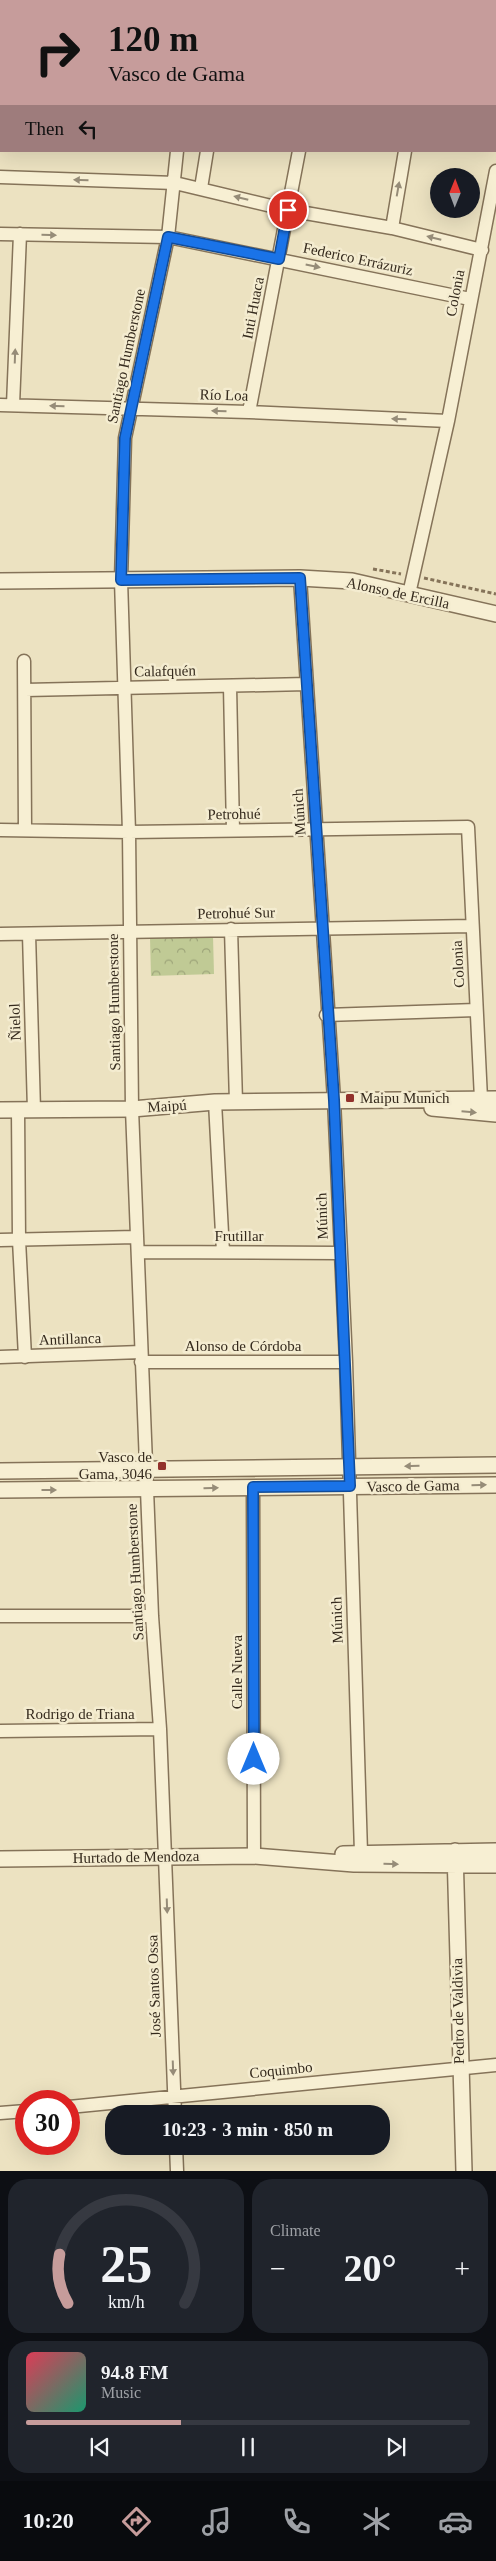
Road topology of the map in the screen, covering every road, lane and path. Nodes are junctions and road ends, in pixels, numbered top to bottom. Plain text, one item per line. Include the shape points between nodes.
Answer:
1 (177, 152) edge
2 (207, 152) edge
3 (299, 152) edge
4 (405, 152) edge
5 (496, 171) edge
6 (0, 177) edge
7 (175, 182) junction
8 (200, 188) junction
9 (288, 210) junction
10 (392, 228) junction
11 (0, 234) edge
12 (20, 234) junction
13 (168, 237) junction
14 (482, 250) junction
15 (279, 259) junction
16 (470, 298) junction
17 (0, 404) edge
18 (13, 405) junction
19 (131, 409) junction
20 (250, 412) junction
21 (448, 422) junction
22 (300, 578) junction
23 (121, 580) junction
24 (0, 582) edge
25 (409, 594) junction
26 (496, 614) edge
27 (24, 661) dead end
28 (307, 684) junction
29 (230, 686) junction
30 (125, 688) junction
31 (24, 690) junction
32 (468, 827) joint
33 (316, 829) junction
34 (0, 830) edge
35 (25, 830) junction
36 (232, 830) junction
37 (129, 832) junction
38 (472, 926) junction
39 (322, 927) junction
40 (231, 929) junction
41 (129, 931) junction
42 (0, 934) edge
43 (29, 934) junction
44 (476, 1010) junction
45 (326, 1015) junction
46 (488, 1099) edge
47 (334, 1100) junction
48 (215, 1102) junction
49 (236, 1102) junction
50 (132, 1109) junction
51 (0, 1110) edge
52 (18, 1110) junction
53 (34, 1110) junction
54 (496, 1114) edge
55 (136, 1237) junction
56 (0, 1240) edge
57 (19, 1240) junction
58 (138, 1252) junction
59 (223, 1252) junction
60 (339, 1253) junction
61 (0, 1357) edge
62 (25, 1357) junction
63 (141, 1357) junction
64 (346, 1362) junction
65 (496, 1465) edge
66 (349, 1467) junction
67 (148, 1468) junction
68 (0, 1471) edge
69 (496, 1485) edge
70 (350, 1486) junction
71 (253, 1487) junction
72 (0, 1490) edge
73 (148, 1490) junction
74 (0, 1616) edge
75 (152, 1616) junction
76 (160, 1729) junction
77 (0, 1731) edge
78 (496, 1851) edge
79 (361, 1853) junction
80 (254, 1856) junction
81 (165, 1857) junction
82 (272, 1858) junction
83 (455, 1858) junction
84 (0, 1859) edge
85 (496, 1865) edge
86 (496, 2065) edge
87 (460, 2068) junction
88 (174, 2097) junction
89 (174, 2105) edge
90 (80, 2106) edge
91 (15, 2112) edge
92 (0, 2113) edge
93 (176, 2155) edge
94 (177, 2171) edge
95 (464, 2171) edge

1 - 7 street, Santiago Humberstone
2 - 8 street
3 - 9 street, Inti Huaca
10 -> 4 street
5 - 14 street, Colonia
7 -> 6 street
7 - 8 street
7 - 13 street, Santiago Humberstone
9 -> 8 street
9 - 10 street
9 - 15 street, Inti Huaca
14 -> 10 street
11 - 12 street, Federico Errázuriz
12 -> 13 street, Federico Errázuriz
18 -> 12 street
13 - 15 street, Federico Errázuriz
13 - 19 street, Santiago Humberstone
14 - 16 street, Colonia
15 -> 16 street, Federico Errázuriz
15 - 20 street, Inti Huaca
16 - 21 street, Colonia
17 - 18 street, Río Loa
19 -> 18 street, Río Loa
20 -> 19 street, Río Loa
19 - 23 street, Santiago Humberstone via 125,438
21 -> 20 street, Río Loa
21 - 25 street, Colonia
22 - 23 street, Alonso de Ercilla
22 - 25 street, Alonso de Ercilla via 352,581
22 - 28 street, Múnich
23 - 24 street, Alonso de Ercilla
23 - 30 street, Santiago Humberstone
25 - 26 street, Alonso de Ercilla
27 - 31 street
28 - 29 street, Calafquén
28 - 33 street, Múnich
29 - 30 street, Calafquén
29 - 36 street
30 - 31 street, Calafquén
30 - 37 street, Santiago Humberstone
31 - 35 street
32 - 33 street, Petrohué
32 - 38 street, Colonia
33 - 36 street, Petrohué
33 - 39 street, Múnich
34 - 35 street, Petrohué
35 - 37 street, Petrohué
36 - 37 street, Petrohué
37 - 41 street, Santiago Humberstone
38 - 39 street, Petrohué Sur
38 - 44 street, Colonia
39 - 40 street, Petrohué Sur
39 - 45 street, Múnich
40 - 41 street, Petrohué Sur
40 - 49 street
41 - 43 street, Petrohué Sur
41 - 50 street, Santiago Humberstone
42 - 43 street, Petrohué Sur
43 - 53 street, Ñielol
44 - 45 street
44 - 46 street, Colonia
45 - 47 street, Múnich
46 - 47 street
47 - 49 street, Maipú
47 -> 54 street
47 - 60 street, Múnich
48 - 49 street, Maipú
48 - 50 street, Maipú
48 - 59 street
50 - 53 street, Maipú
50 - 55 street, Santiago Humberstone
51 - 52 street, Maipú
52 - 53 street, Maipú
52 - 57 street
55 - 57 street
55 - 58 street, Santiago Humberstone
56 - 57 street
57 - 62 street
58 - 59 street, Frutillar
58 - 63 street, Santiago Humberstone
59 - 60 street, Frutillar
60 - 64 street, Múnich
61 - 62 street, Antillanca
62 - 63 street, Antillanca
63 - 64 street, Alonso de Córdoba
63 - 67 street, Santiago Humberstone
64 - 66 street, Múnich
65 -> 66 street, Vasco de Gama
66 - 67 street, Vasco de Gama
66 - 70 street, Múnich
67 - 68 street, Vasco de Gama
67 - 73 street, Santiago Humberstone
70 -> 69 street, Vasco de Gama
70 - 71 street, Vasco de Gama
70 - 79 street, Múnich
73 -> 71 street, Vasco de Gama
71 - 80 street, Calle Nueva
72 -> 73 street, Vasco de Gama
73 - 75 street, Santiago Humberstone
74 - 75 street
75 - 76 street, Santiago Humberstone
76 - 77 street, Rodrigo de Triana
76 - 81 street, Santiago Humberstone
78 - 83 street, Hurtado de Mendoza
79 - 82 street, Hurtado de Mendoza
79 - 83 street, Hurtado de Mendoza
80 - 81 street, Hurtado de Mendoza
80 - 82 street, Hurtado de Mendoza
81 - 84 street, Hurtado de Mendoza
81 -> 88 street, José Santos Ossa
82 -> 83 street, Hurtado de Mendoza via 354,1864
83 - 85 street, Hurtado de Mendoza
83 - 87 street, Pedro de Valdivia
86 - 87 street, Coquimbo
87 - 88 street, Coquimbo
87 - 95 street, Pedro de Valdivia
88 - 89 street, José Santos Ossa
88 - 90 street, Coquimbo
91 - 92 street
93 - 94 street

